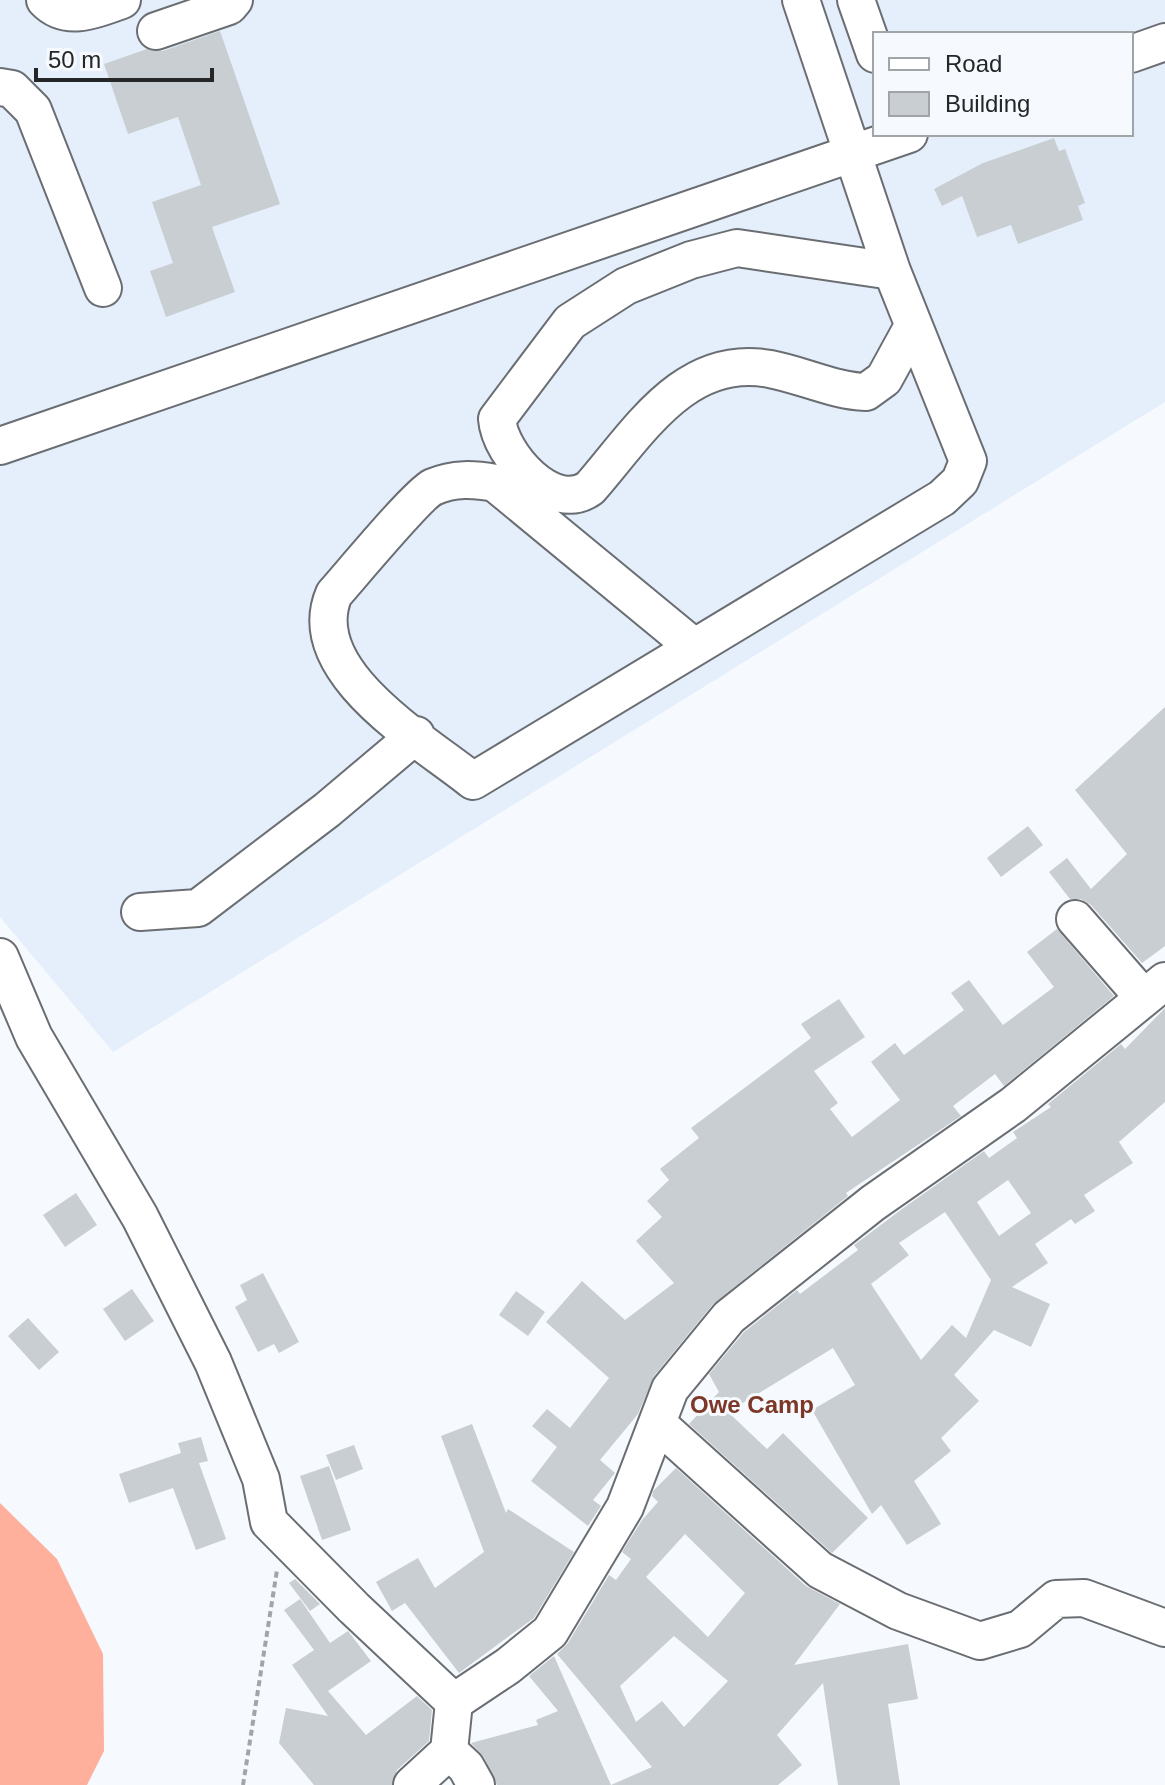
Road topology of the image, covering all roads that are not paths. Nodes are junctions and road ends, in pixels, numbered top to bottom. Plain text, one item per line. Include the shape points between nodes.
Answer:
1 (45, 0) edge
2 (122, 0) edge
3 (234, 0) edge
4 (801, 0) edge
5 (856, 0) edge
6 (156, 31) dead end
7 (1165, 42) edge
8 (873, 48) edge
9 (1133, 53) edge
10 (0, 87) edge
11 (902, 136) edge
12 (853, 153) junction
13 (892, 271) junction
14 (103, 288) dead end
15 (913, 326) junction
16 (0, 446) edge
17 (694, 647) junction
18 (416, 735) junction
19 (140, 912) dead end
20 (1075, 919) dead end
21 (3, 972) edge
22 (1155, 990) edge
23 (657, 1423) junction
24 (1165, 1628) edge
25 (454, 1702) junction
26 (449, 1751) junction
27 (412, 1785) edge
28 (476, 1785) edge

1 - 2 street via 61,10 88,13
3 - 6 street
4 - 12 street
5 - 8 street
7 - 9 street
10 - 14 street via 12,89 33,110
11 - 12 street
12 - 13 street
12 - 16 street
13 - 15 street
13 - 15 street via 737,248 626,286 570,322 497,419 500,438 539,484 564,496 579,496 659,407 715,370 756,366 866,392 884,379
15 - 17 street via 968,461 960,481 942,498
17 - 18 street via 473,781
17 - 18 street via 495,483 456,480 430,488 334,594 328,608 330,644 343,669 361,691
18 - 19 street via 198,908
20 - 22 street
21 - 25 street via 34,1037 140,1217 213,1362 261,1479 269,1522
22 - 23 street via 1013,1105 873,1203 729,1317 670,1389
23 - 24 street via 820,1570 898,1611 980,1641 1020,1629 1056,1599 1084,1598
23 - 25 street via 625,1507 550,1632
25 - 26 street
26 - 27 street
26 - 28 street

